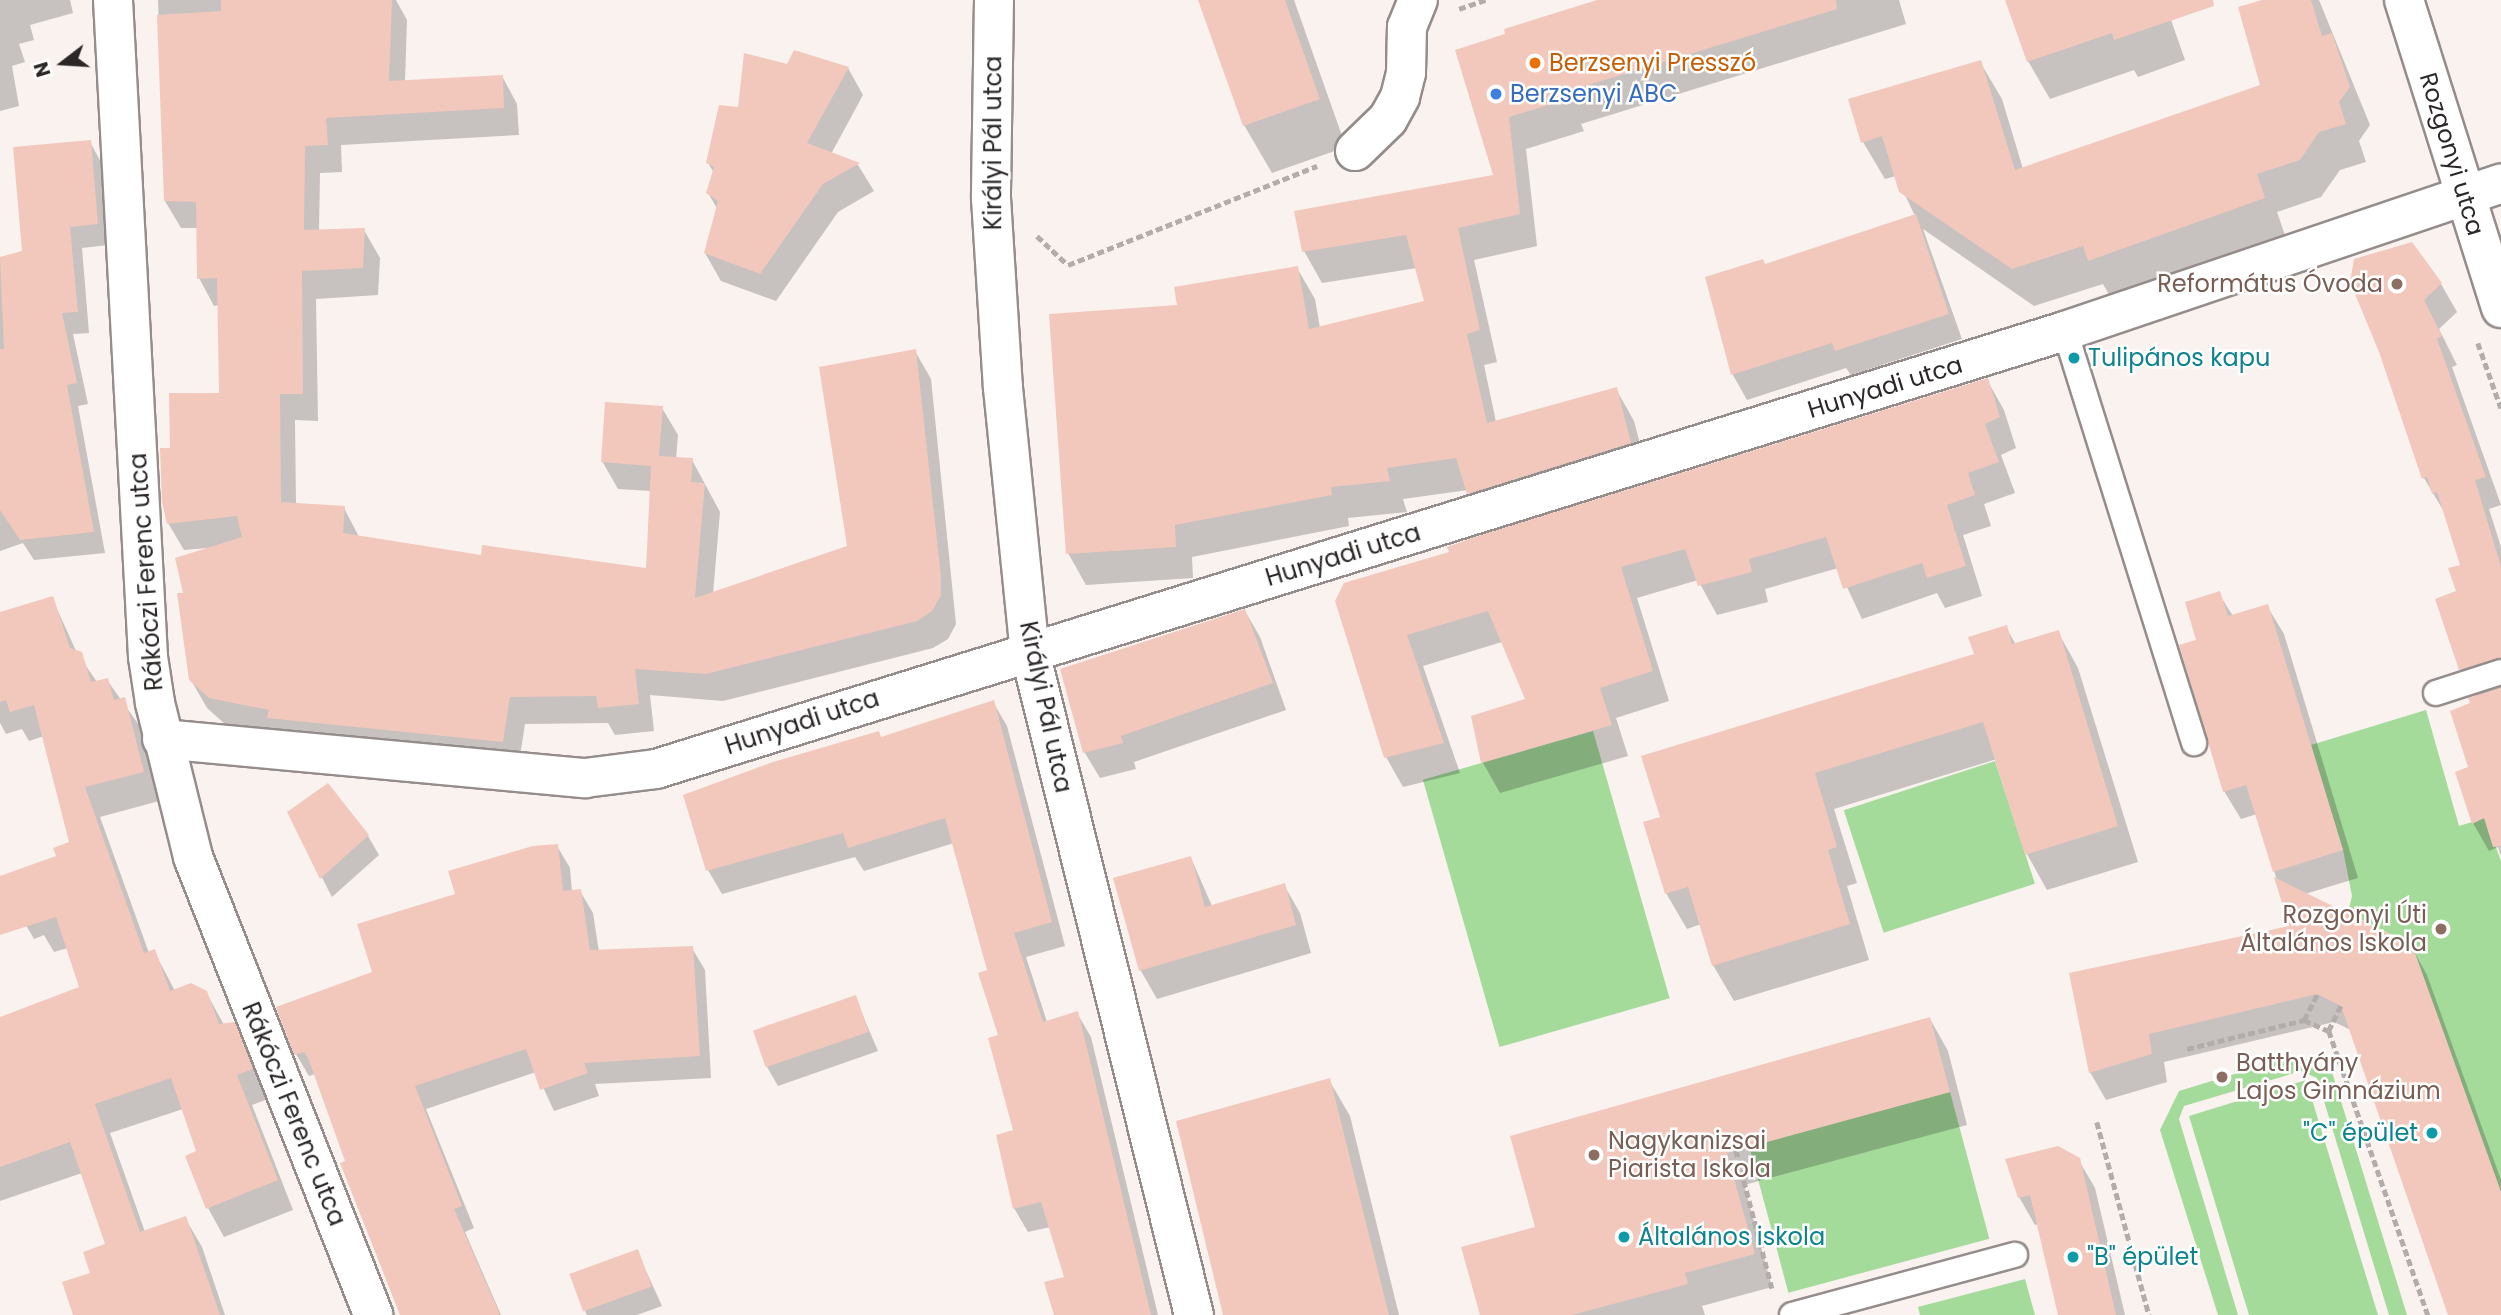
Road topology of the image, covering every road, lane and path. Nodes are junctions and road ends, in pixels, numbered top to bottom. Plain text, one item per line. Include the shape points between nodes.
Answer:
1 (113, 0) edge
2 (994, 0) edge
3 (1418, 0) edge
4 (2404, 0) edge
5 (1355, 151) joint
6 (2501, 183) edge
7 (2465, 197) junction
8 (1068, 265) dead end
9 (2501, 308) edge
10 (2066, 331) junction
11 (1030, 652) junction
12 (2501, 672) edge
13 (2436, 693) dead end
14 (162, 739) junction
15 (2194, 743) dead end
16 (2317, 994) dead end
17 (2341, 1006) dead end
18 (2304, 1020) junction
19 (2329, 1031) junction
20 (2188, 1049) dead end
21 (2096, 1122) dead end
22 (1736, 1150) dead end
23 (2015, 1255) dead end
24 (1774, 1296) dead end
25 (373, 1315) edge
26 (1195, 1315) edge
27 (1792, 1315) edge
28 (2149, 1315) edge
29 (2428, 1315) edge

1 - 14 street, Rákóczi Ferenc utca via 148,657
2 - 11 street, Királyi Pál utca via 990,198 1003,387
3 - 5 street via 1407,27 1406,74 1400,97 1388,119
4 - 7 street, Rozgonyi utca
5 - 8 path
6 - 7 street, Hunyadi utca
7 - 9 street, Rozgonyi utca
7 - 10 street, Hunyadi utca
10 - 11 street, Hunyadi utca
10 - 15 lane
11 - 14 street, Hunyadi utca via 656,769 607,778
11 - 26 street, Királyi Pál utca
12 - 13 lane
14 - 25 street, Rákóczi Ferenc utca via 193,857
16 - 18 path
17 - 19 path
18 - 19 path
18 - 20 path
19 - 29 path
21 - 28 path
22 - 24 path
23 - 27 lane

